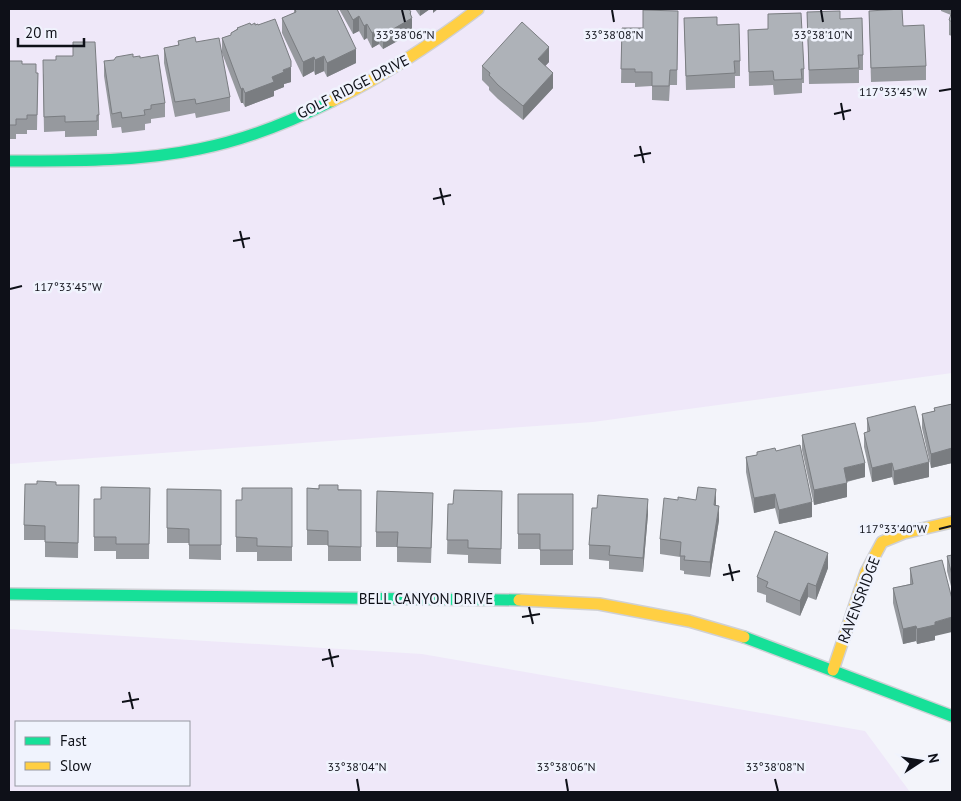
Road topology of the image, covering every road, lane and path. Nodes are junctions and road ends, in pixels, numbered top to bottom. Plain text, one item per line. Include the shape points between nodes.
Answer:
1 (478, 9) edge
2 (9, 161) edge
3 (952, 522) edge
4 (9, 594) edge
5 (833, 670) junction
6 (952, 716) edge

1 - 2 street, GOLF RIDGE DRIVE via 410,59 333,101 265,130 201,149 118,160
3 - 5 street, RAVENSRIDGE via 904,533 882,542 866,572
4 - 5 street, BELL CANYON DRIVE via 571,601 628,608 689,621
5 - 6 street, BELL CANYON DRIVE

